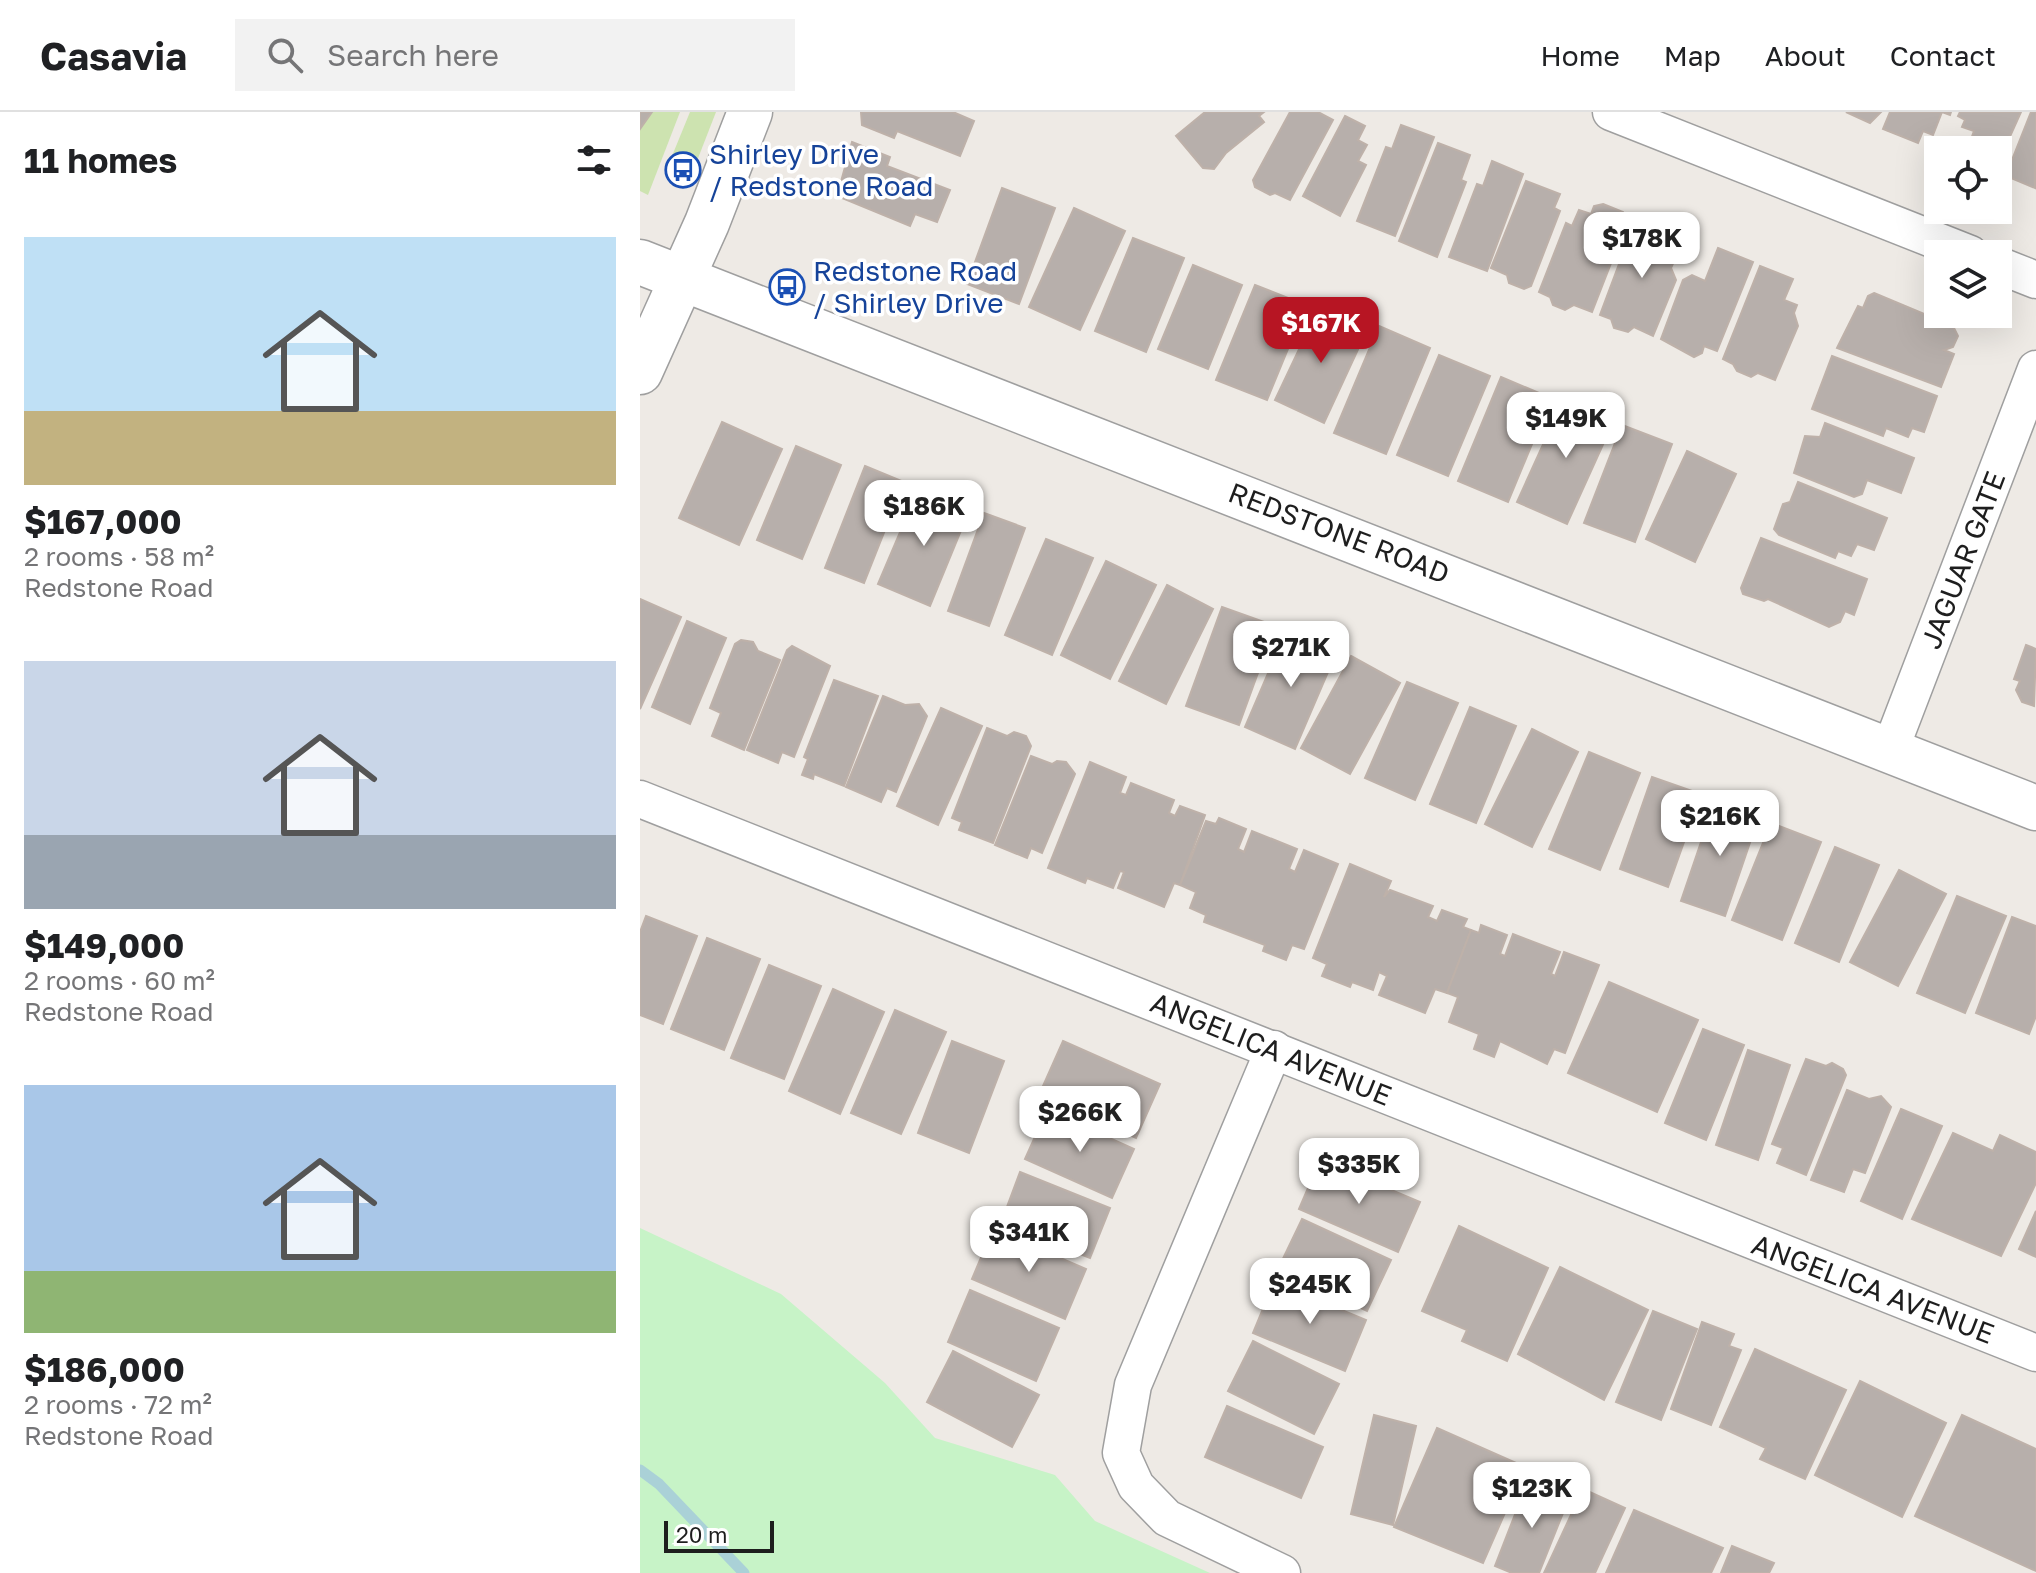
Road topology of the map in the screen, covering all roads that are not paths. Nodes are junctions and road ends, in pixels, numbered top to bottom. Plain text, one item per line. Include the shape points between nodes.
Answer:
1 (750, 112) edge
2 (1611, 112) edge
3 (1935, 240) edge
4 (640, 262) edge
5 (2012, 271) edge
6 (681, 280) junction
7 (2036, 280) edge
8 (2036, 369) edge
9 (640, 372) edge
10 (1890, 750) junction
11 (640, 799) edge
12 (2036, 808) edge
13 (1274, 1049) junction
14 (2036, 1353) edge
15 (1282, 1573) edge

1 - 6 street
2 - 3 street
4 - 6 street, REDSTONE ROAD
5 - 7 street
6 - 9 street
6 - 10 street, REDSTONE ROAD
8 - 10 street, JAGUAR GATE
10 - 12 street, REDSTONE ROAD
11 - 13 street, ANGELICA AVENUE
13 - 14 street, ANGELICA AVENUE
13 - 15 street via 1133,1385 1121,1453 1136,1486 1167,1518

